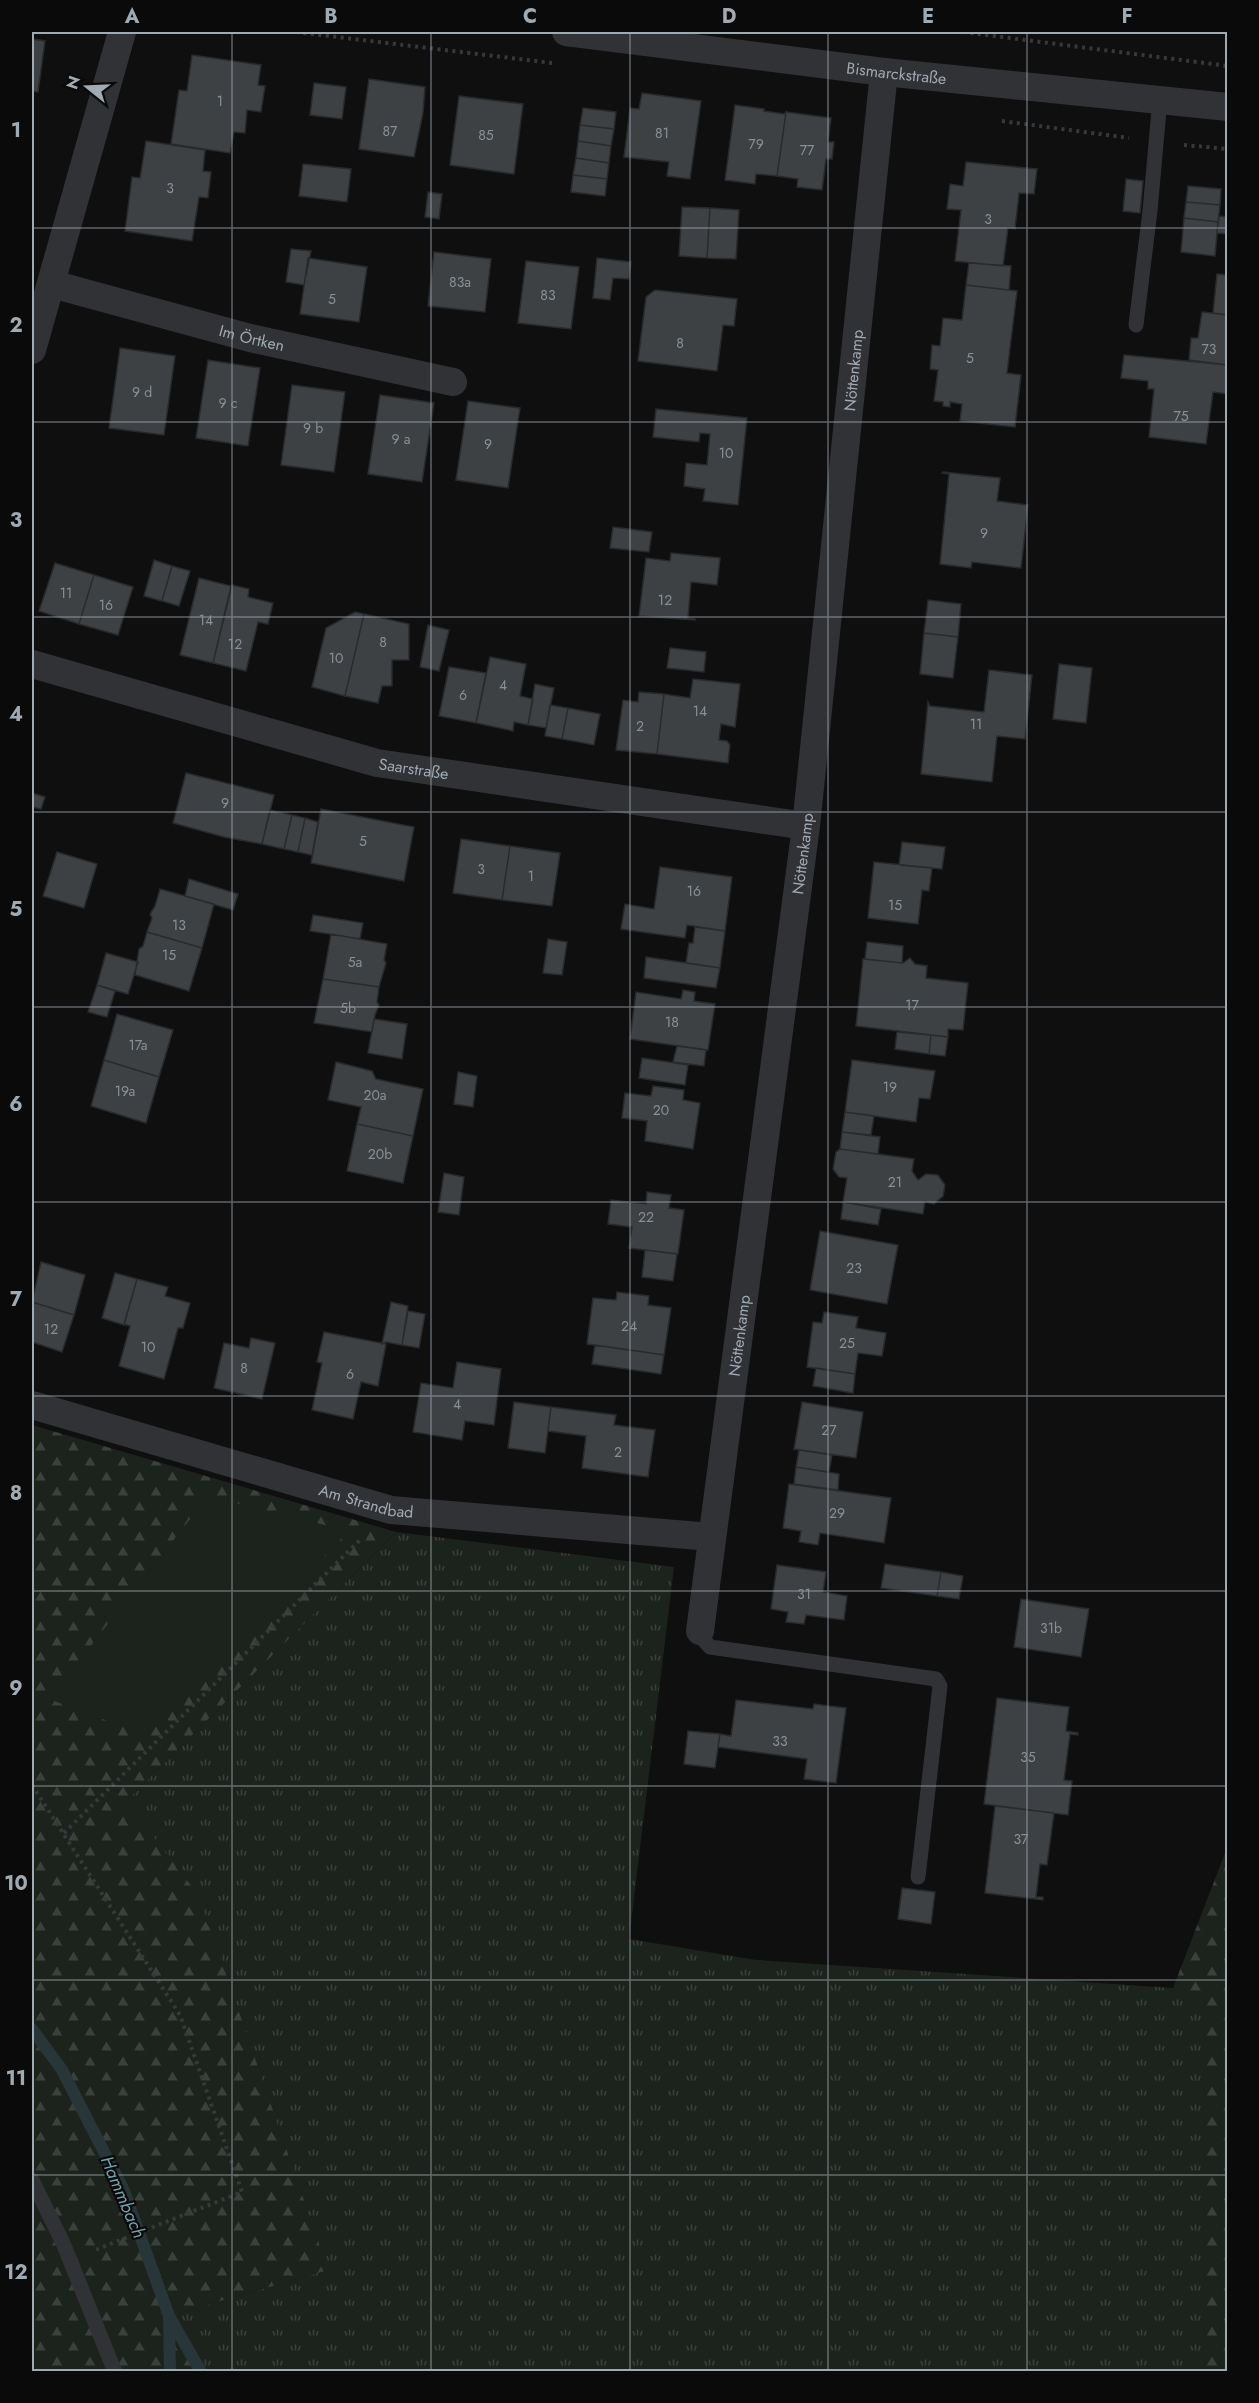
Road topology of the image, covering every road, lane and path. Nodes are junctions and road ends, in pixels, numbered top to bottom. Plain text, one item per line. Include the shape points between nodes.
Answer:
1 (122, 32) edge
2 (566, 32) edge
3 (963, 32) edge
4 (1227, 66) edge
5 (884, 72) junction
6 (1160, 99) junction
7 (1227, 107) edge
8 (52, 284) junction
9 (1136, 325) dead end
10 (32, 350) edge
11 (453, 382) dead end
12 (32, 663) edge
13 (806, 826) junction
14 (32, 1405) edge
15 (391, 1510) junction
16 (711, 1537) junction
17 (700, 1631) joint
18 (32, 1785) edge
19 (64, 1833) junction
20 (918, 1876) dead end
21 (32, 2180) edge
22 (96, 2250) dead end
23 (115, 2372) edge

1 - 8 street
2 - 5 street, Bismarckstraße
3 - 4 path
5 - 6 street, Bismarckstraße
5 - 13 street, Nöttenkamp
6 - 7 street, Bismarckstraße
6 - 9 lane
8 - 10 street
8 - 11 street, Im Örtken via 250,338
12 - 13 street, Saarstraße via 377,763
13 - 16 street, Nöttenkamp
14 - 15 street, Am Strandbad
15 - 16 street, Am Strandbad
15 - 19 path
16 - 17 street, Nöttenkamp
17 - 20 lane via 710,1647 936,1680 940,1686
18 - 19 path
19 - 22 path via 180,2015 242,2192
21 - 23 lane via 63,2243

